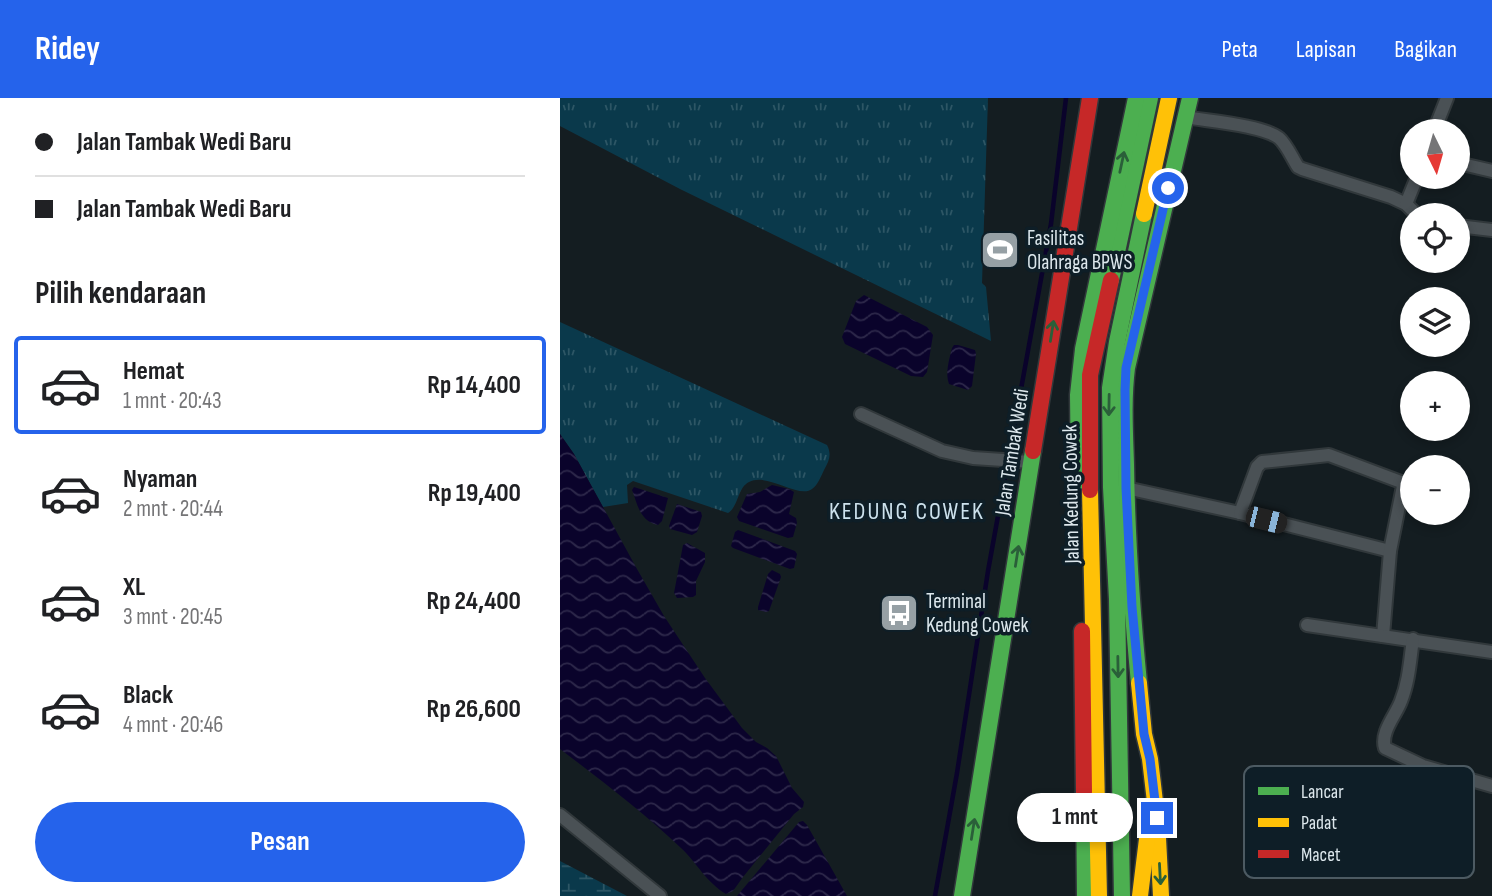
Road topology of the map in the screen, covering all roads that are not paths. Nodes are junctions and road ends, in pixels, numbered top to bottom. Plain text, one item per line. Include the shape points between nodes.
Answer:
1 (1090, 98) edge
2 (1136, 98) edge
3 (1150, 98) edge
4 (1169, 98) edge
5 (1190, 98) edge
6 (1447, 98) edge
7 (1185, 117) junction
8 (1439, 119) edge
9 (1470, 166) edge
10 (1492, 171) edge
11 (1404, 203) edge
12 (1470, 227) edge
13 (1492, 230) edge
14 (861, 414) dead end
15 (1025, 462) junction
16 (1126, 488) junction
17 (1240, 513) junction
18 (1390, 551) junction
19 (1307, 625) dead end
20 (1383, 636) junction
21 (1413, 639) junction
22 (1492, 652) edge
23 (1144, 734) junction
24 (1423, 766) edge
25 (1474, 781) edge
26 (1492, 786) edge
27 (560, 815) edge
28 (660, 896) edge
29 (962, 896) edge
30 (1085, 896) edge
31 (1099, 896) edge
32 (1122, 896) edge
33 (1140, 896) edge
34 (1161, 896) edge

15 -> 1 main road, Jalan Tambak Wedi
30 -> 2 main road via 1079,385
3 - 31 main road, Jalan Kedung Cowek via 1090,375
4 -> 32 main road, Jalan Kedung Cowek via 1110,388
5 - 7 main road
6 - 8 street
7 - 11 street via 1270,134 1280,139 1298,167
7 - 16 main road via 1126,368
9 - 10 street
12 - 13 street
14 - 15 street via 942,451
29 -> 15 main road, Jalan Tambak Wedi
16 - 17 street
16 - 23 main road
17 - 18 street
17 - 18 street via 1262,462 1329,455 1402,483
18 - 20 street
19 - 20 street
20 - 21 street
21 - 22 street
21 - 24 street via 1406,688 1383,742 1385,748
23 - 33 main road via 1147,839
23 -> 34 main road via 1157,818
25 - 26 street
27 - 28 street

